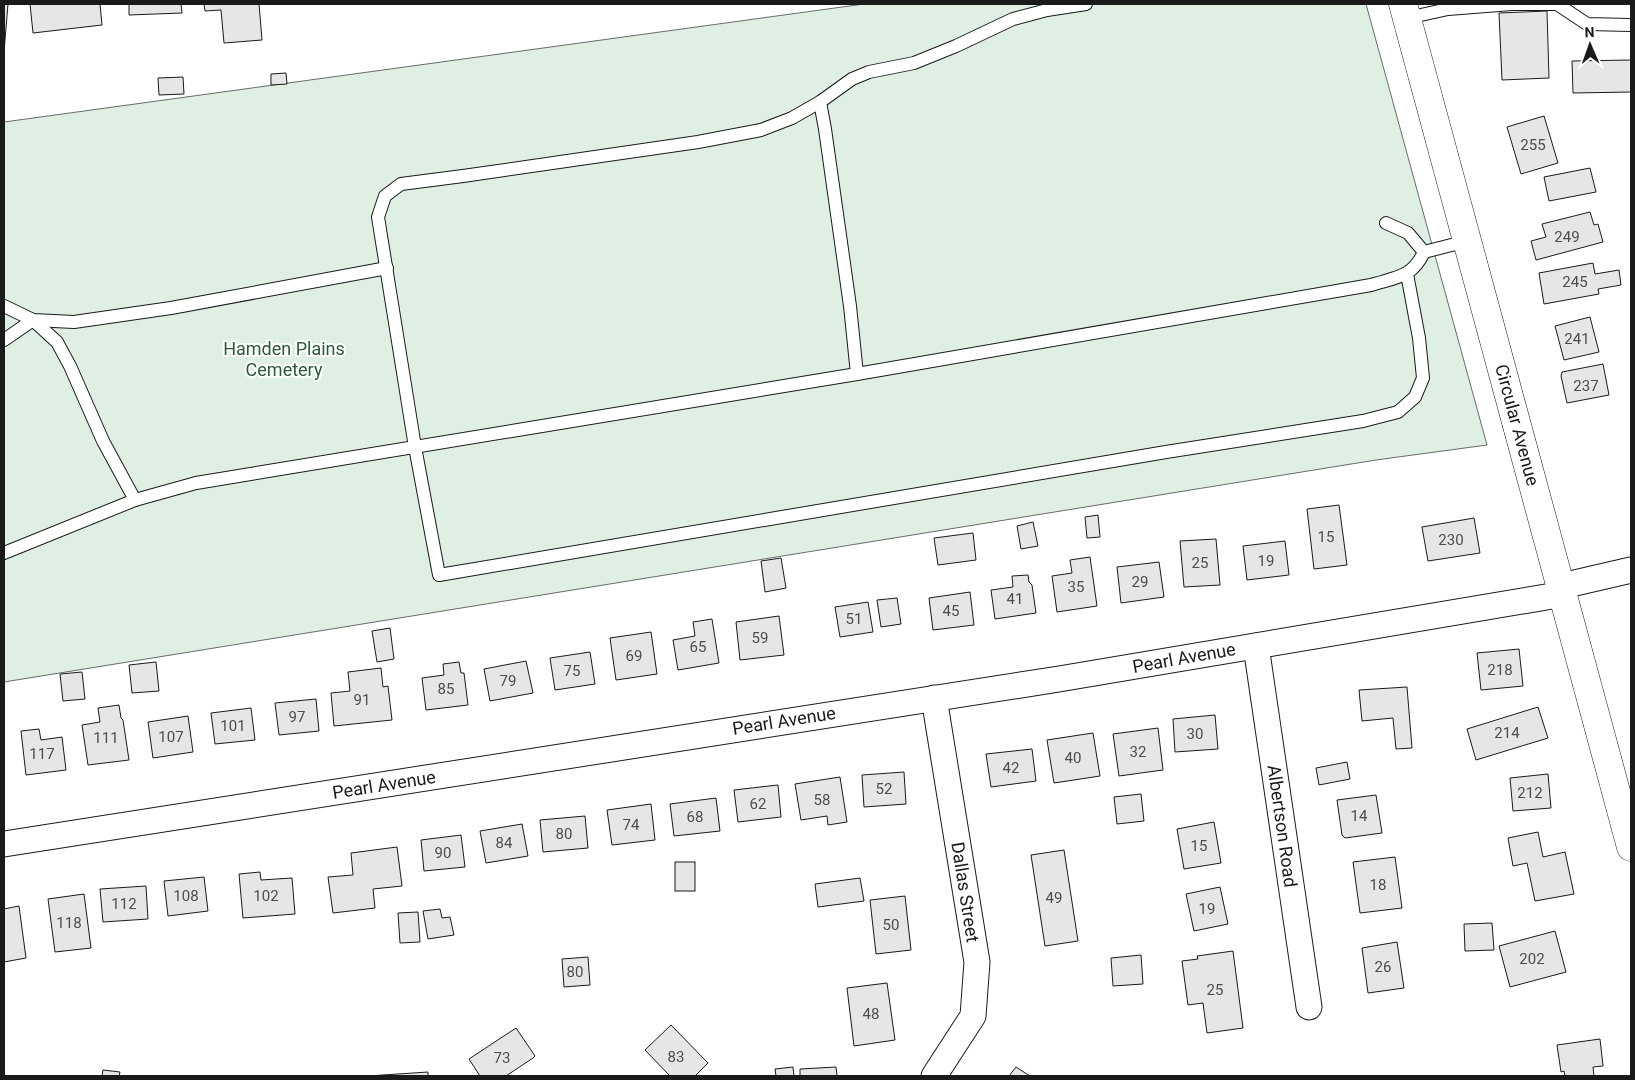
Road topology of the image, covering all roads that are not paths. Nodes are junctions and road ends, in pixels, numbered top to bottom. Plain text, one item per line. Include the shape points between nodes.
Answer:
1 (1086, 4) edge
2 (1405, 11) edge
3 (1631, 25) edge
4 (820, 102) junction
5 (1386, 223) dead end
6 (1467, 241) junction
7 (1424, 252) junction
8 (387, 268) junction
9 (1407, 274) junction
10 (4, 306) edge
11 (33, 320) junction
12 (4, 340) edge
13 (857, 374) junction
14 (415, 447) junction
15 (135, 500) junction
16 (4, 553) edge
17 (1631, 570) edge
18 (1563, 590) junction
19 (1256, 646) junction
20 (934, 698) junction
21 (4, 844) edge
22 (1631, 846) edge
23 (1309, 1007) dead end
24 (934, 1076) edge

1 - 4 lane via 1012,19 914,63 869,72
2 - 3 lane via 1557,4 1587,24
2 - 6 main road, Circular Avenue
4 - 8 lane via 761,130 716,139 401,184 385,196 378,217
4 - 13 lane
5 - 7 lane via 1408,233
6 - 7 lane
6 - 18 main road, Circular Avenue
7 - 9 lane via 1418,265
8 - 11 lane via 134,314 74,322
8 - 14 lane
9 - 13 lane via 1371,285
9 - 14 lane via 1423,378 1415,397 1398,412 1363,421 439,575
10 - 11 lane
11 - 12 lane
11 - 15 lane via 56,342 70,366 103,440
13 - 14 lane
14 - 15 lane via 196,483
15 - 16 lane
17 - 18 street, Pearl Avenue
18 - 19 street, Pearl Avenue
18 - 22 main road, Circular Avenue
19 - 20 street, Pearl Avenue
19 - 23 street, Albertson Road
20 - 21 street, Pearl Avenue
20 - 24 street, Dallas Street via 977,962 973,1016

